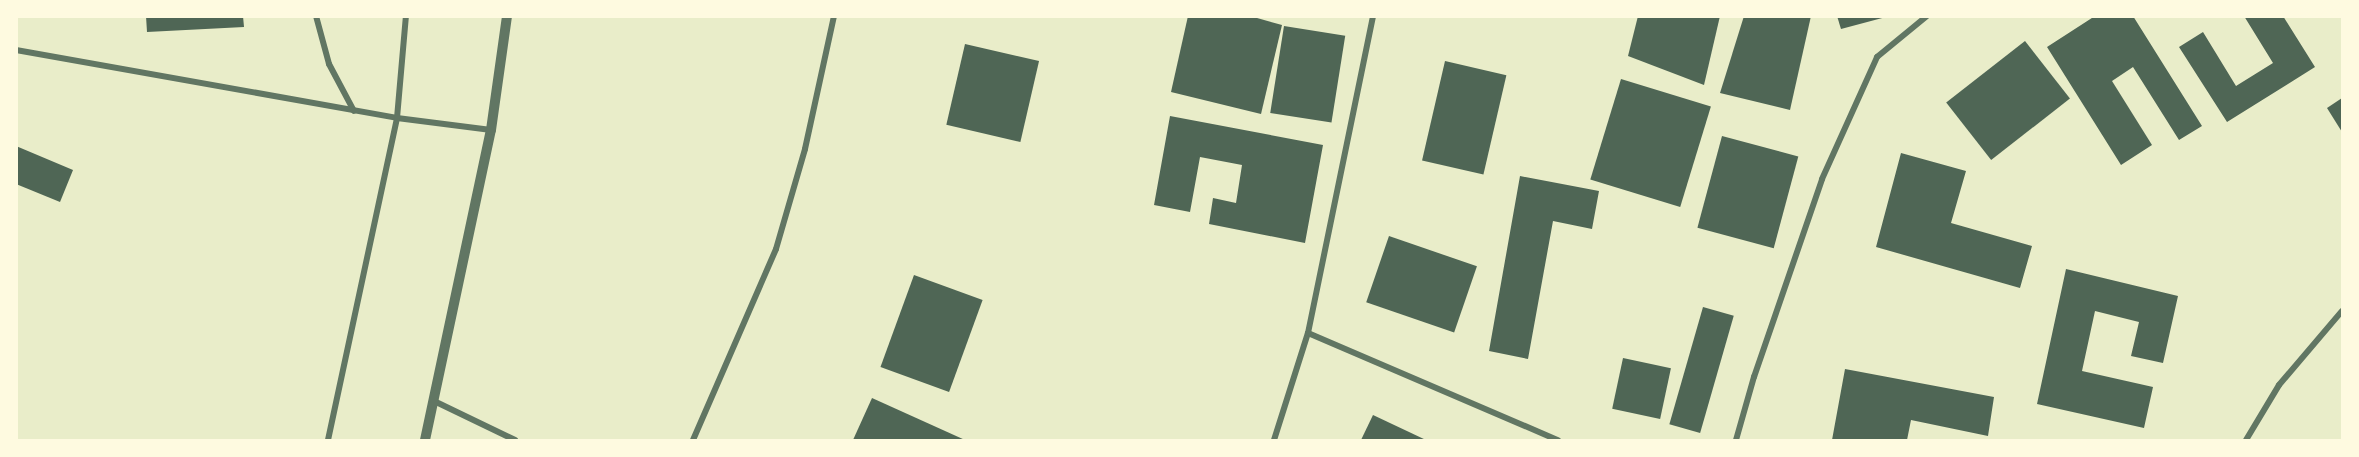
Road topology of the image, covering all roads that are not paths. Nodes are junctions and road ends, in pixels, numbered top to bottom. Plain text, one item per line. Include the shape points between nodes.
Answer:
1 (316, 16) edge
2 (406, 16) edge
3 (507, 16) edge
4 (834, 16) edge
5 (1372, 16) edge
6 (1927, 16) edge
7 (16, 50) edge
8 (354, 111) junction
9 (397, 118) junction
10 (492, 130) junction
11 (2343, 311) edge
12 (1308, 333) junction
13 (434, 401) junction
14 (328, 441) edge
15 (425, 441) edge
16 (515, 441) edge
17 (693, 441) edge
18 (1274, 441) edge
19 (1558, 441) edge
20 (1736, 441) edge
21 (2246, 441) edge

1 - 8 street via 329,64
2 - 9 street
3 - 10 street
4 - 17 street via 805,149 776,249
5 - 12 street
6 - 20 street via 1877,57 1822,179
7 - 8 street
8 - 9 street
9 - 10 street
9 - 14 street
10 - 13 street
11 - 21 street via 2279,385
12 - 18 street
12 - 19 street
13 - 15 street
13 - 16 street

